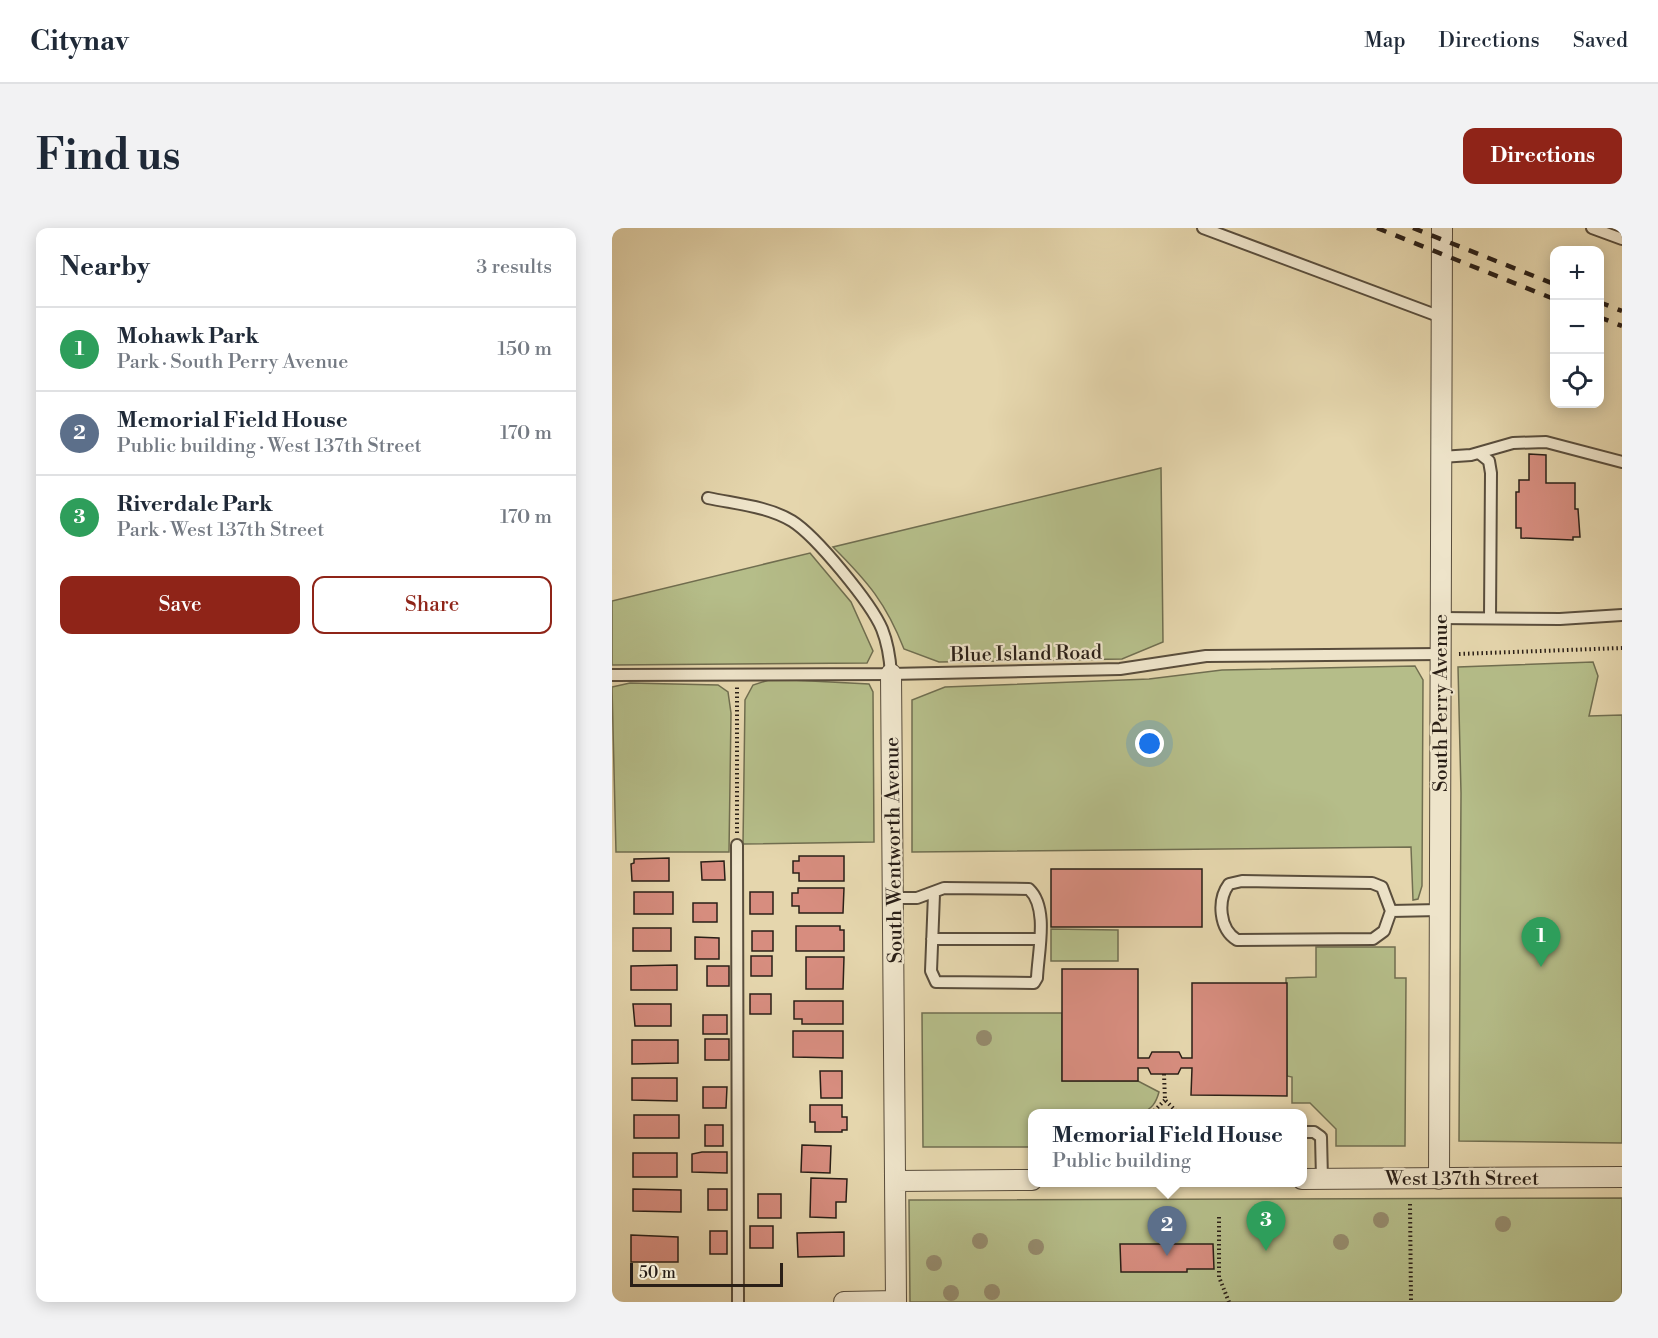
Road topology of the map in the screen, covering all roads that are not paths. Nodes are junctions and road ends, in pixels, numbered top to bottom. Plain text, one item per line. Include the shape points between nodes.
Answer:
1 (1203, 228) edge
2 (1442, 228) edge
3 (1592, 228) edge
4 (1622, 239) edge
5 (1440, 317) junction
6 (1479, 453) junction
7 (1440, 457) junction
8 (1622, 462) edge
9 (708, 498) dead end
10 (1622, 615) edge
11 (1440, 618) junction
12 (1490, 618) junction
13 (1440, 654) junction
14 (891, 674) junction
15 (612, 675) edge
16 (737, 846) road end
17 (934, 894) junction
18 (894, 898) junction
19 (1439, 910) junction
20 (1391, 911) junction
21 (932, 939) junction
22 (1039, 939) junction
23 (1307, 1132) edge
24 (1622, 1177) edge
25 (1312, 1179) edge
26 (1439, 1179) junction
27 (1028, 1180) edge
28 (896, 1181) junction
29 (738, 1302) edge
30 (844, 1302) edge
31 (896, 1302) edge

1 - 5 lane
2 - 5 street, South Perry Avenue
3 - 4 lane
5 - 7 street, South Perry Avenue
6 - 7 lane
6 - 8 lane via 1513,443 1546,442
6 - 12 lane via 1489,462 1491,473
7 - 11 street, South Perry Avenue
9 - 14 lane, South Wentworth Avenue via 770,511 793,522 809,536 841,570 881,627
10 - 12 lane
11 - 12 lane
11 - 13 street, South Perry Avenue
13 - 14 lane, Blue Island Road via 1206,656 1120,669
13 - 19 street, South Perry Avenue
14 - 15 lane, Blue Island Road
14 - 18 street, South Wentworth Avenue
16 - 29 lane
17 - 18 lane
17 - 21 lane
17 - 22 lane via 944,888 1029,889 1037,897 1040,909
18 - 28 street, South Wentworth Avenue
19 - 20 lane
19 - 26 street, South Perry Avenue
20 - 20 lane via 1384,931 1373,939 1237,940 1228,934 1222,922 1223,892 1229,884 1242,881 1372,882 1382,887
21 - 22 lane
21 - 22 lane via 931,971 936,982 1011,983 1034,983
23 - 25 lane via 1321,1137
24 - 26 street, West 137th Street
25 - 26 street, West 137th Street
27 - 28 street
28 - 31 street, South Wentworth Avenue
30 - 31 street

